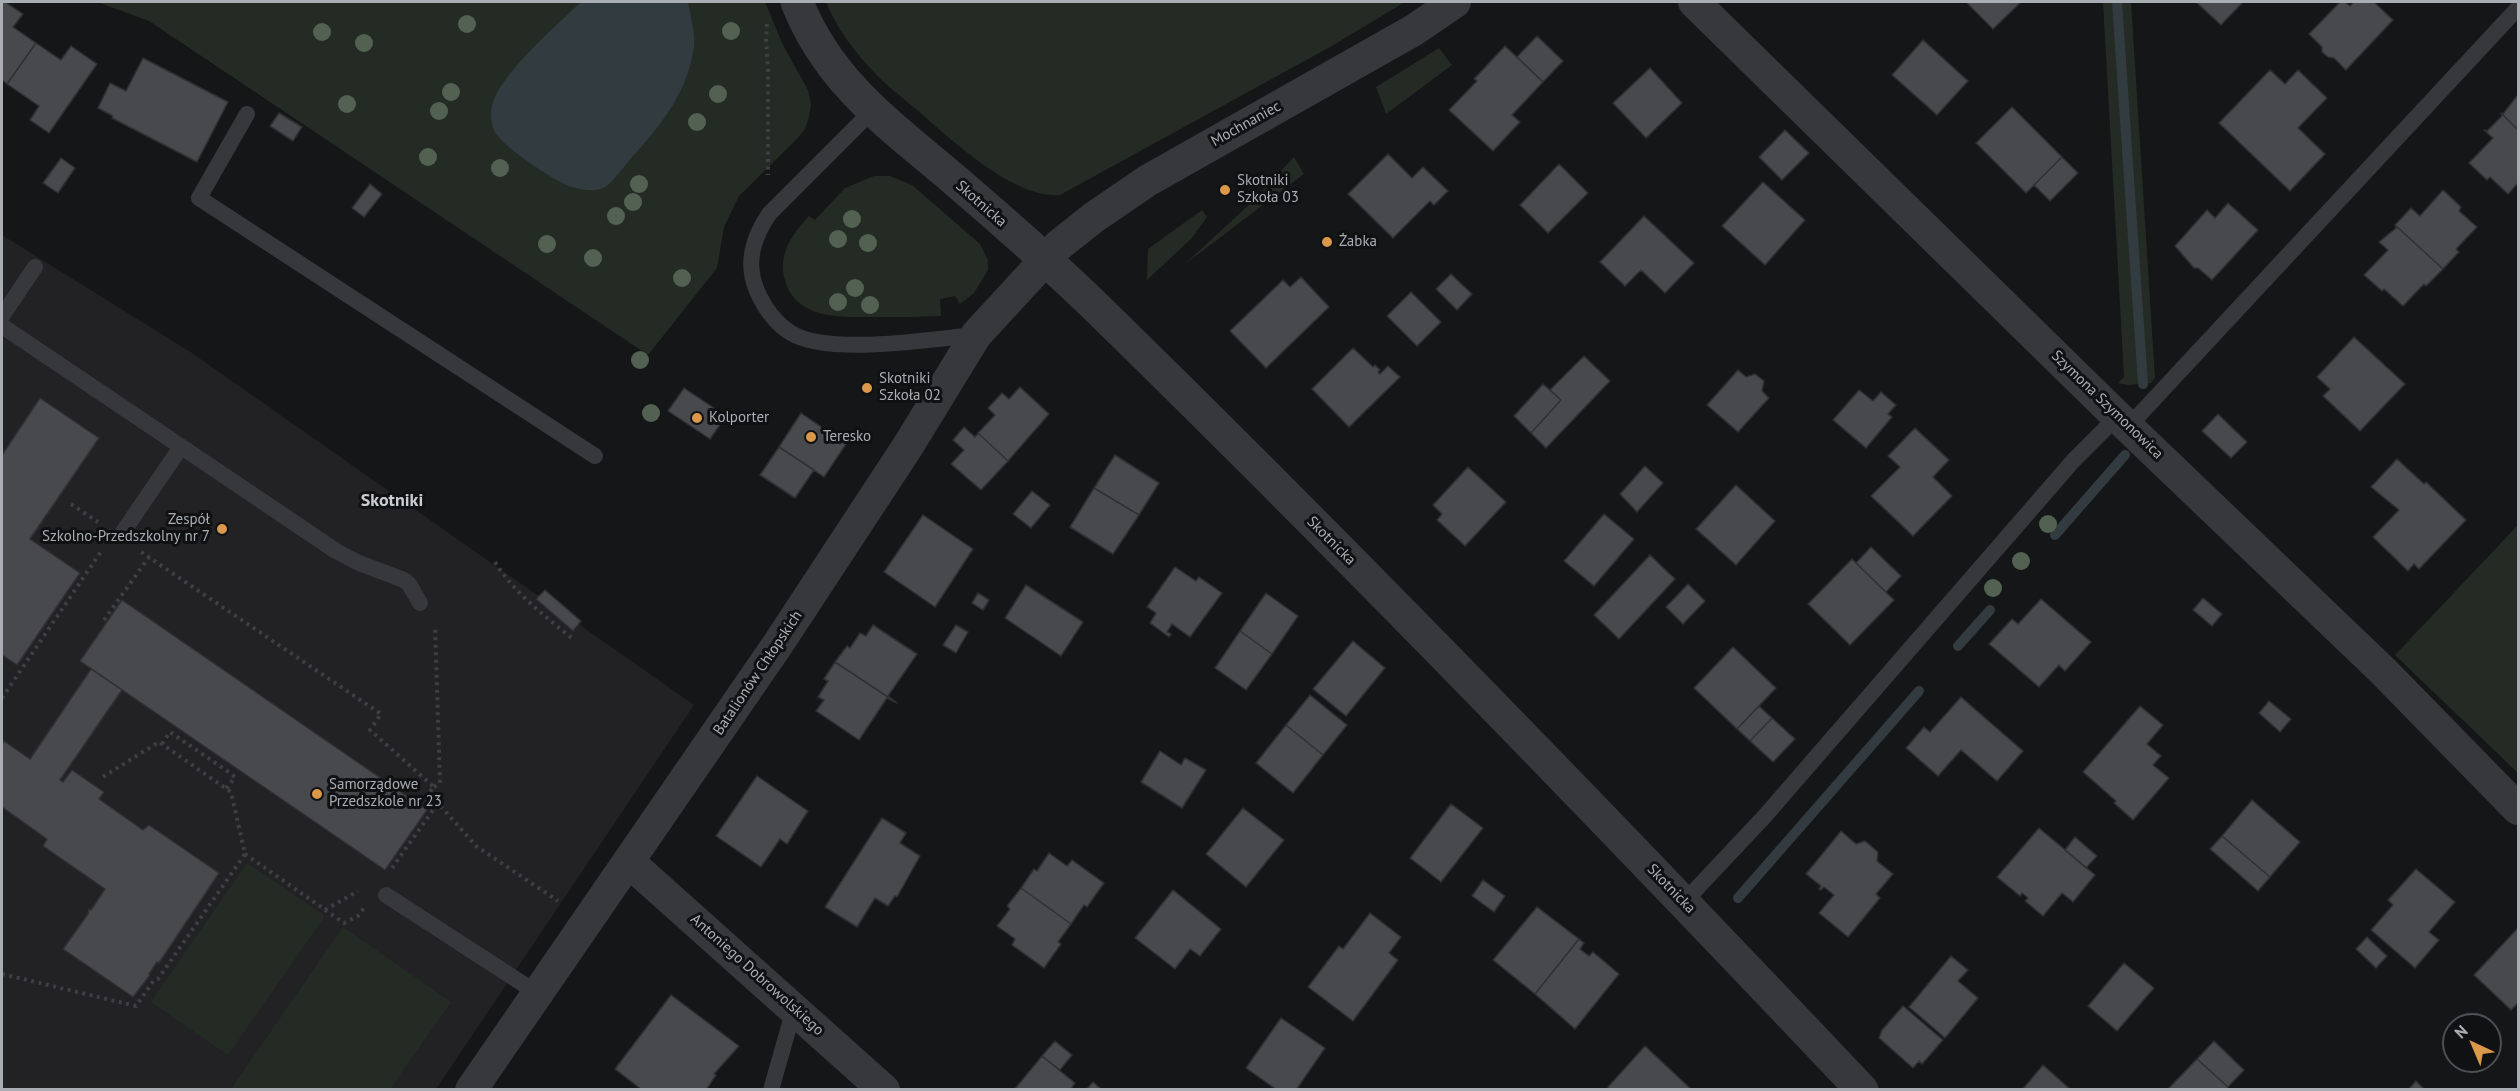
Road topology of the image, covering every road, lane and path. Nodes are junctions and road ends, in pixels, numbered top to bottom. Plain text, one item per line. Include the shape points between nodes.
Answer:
1 (797, 2) edge
2 (1455, 2) edge
3 (1694, 2) edge
4 (2518, 8) edge
5 (768, 21) dead end
6 (873, 110) junction
7 (247, 114) dead end
8 (768, 176) dead end
9 (1046, 261) junction
10 (35, 267) dead end
11 (2, 316) edge
12 (2, 326) edge
13 (976, 335) junction
14 (2123, 422) junction
15 (181, 447) junction
16 (595, 456) dead end
17 (71, 504) dead end
18 (105, 528) dead end
19 (123, 532) dead end
20 (107, 543) dead end
21 (140, 551) dead end
22 (149, 557) junction
23 (495, 562) dead end
24 (420, 603) dead end
25 (435, 618) dead end
26 (104, 620) dead end
27 (574, 640) dead end
28 (2, 698) edge
29 (162, 744) junction
30 (101, 778) dead end
31 (434, 787) junction
32 (226, 789) junction
33 (438, 803) junction
34 (2518, 810) edge
35 (245, 854) junction
36 (629, 862) junction
37 (388, 874) dead end
38 (378, 897) joint
39 (1684, 902) junction
40 (567, 908) dead end
41 (2, 974) edge
42 (537, 993) junction
43 (794, 1009) junction
44 (471, 1089) edge
45 (771, 1089) edge
46 (884, 1089) edge
47 (1862, 1089) edge

1 - 6 street, Skotnicka via 825,57 843,82
2 - 9 street, Mochnaniec via 1414,30 1147,181 1059,245
3 - 14 street, Szymona Szymonowica
4 - 14 lane
5 - 8 path
6 - 9 street, Skotnicka
6 - 13 lane via 769,214 758,231 751,277 762,302 792,334 812,341 838,345
7 - 16 lane via 198,198
9 - 13 street, Batalionów Chłopskich
9 - 39 street, Skotnicka via 1300,510
10 - 11 lane
12 - 15 lane
13 - 36 street, Batalionów Chłopskich via 778,644
14 - 34 street, Szymona Szymonowica via 2383,671
14 - 39 lane via 2073,461 1764,818
15 - 19 lane
15 - 24 lane via 347,558 404,579
17 - 18 path
20 - 28 path
21 - 22 path
22 - 26 path
22 - 31 path via 381,714 370,730
23 - 27 path via 522,596
25 - 31 path via 440,783
29 - 30 path via 159,742
29 - 32 path
29 - 32 path via 170,732 230,773 235,777
31 - 33 path via 429,793
32 - 35 path via 231,792
33 - 37 path
33 - 40 path via 476,846
35 - 38 path via 345,923
35 - 41 path via 136,1006
36 - 42 street, Batalionów Chłopskich
36 - 43 street, Antoniego Dobrowolskiego
38 - 42 lane
39 - 47 street, Skotnicka
42 - 44 street, Batalionów Chłopskich
43 - 45 lane
43 - 46 street, Antoniego Dobrowolskiego

